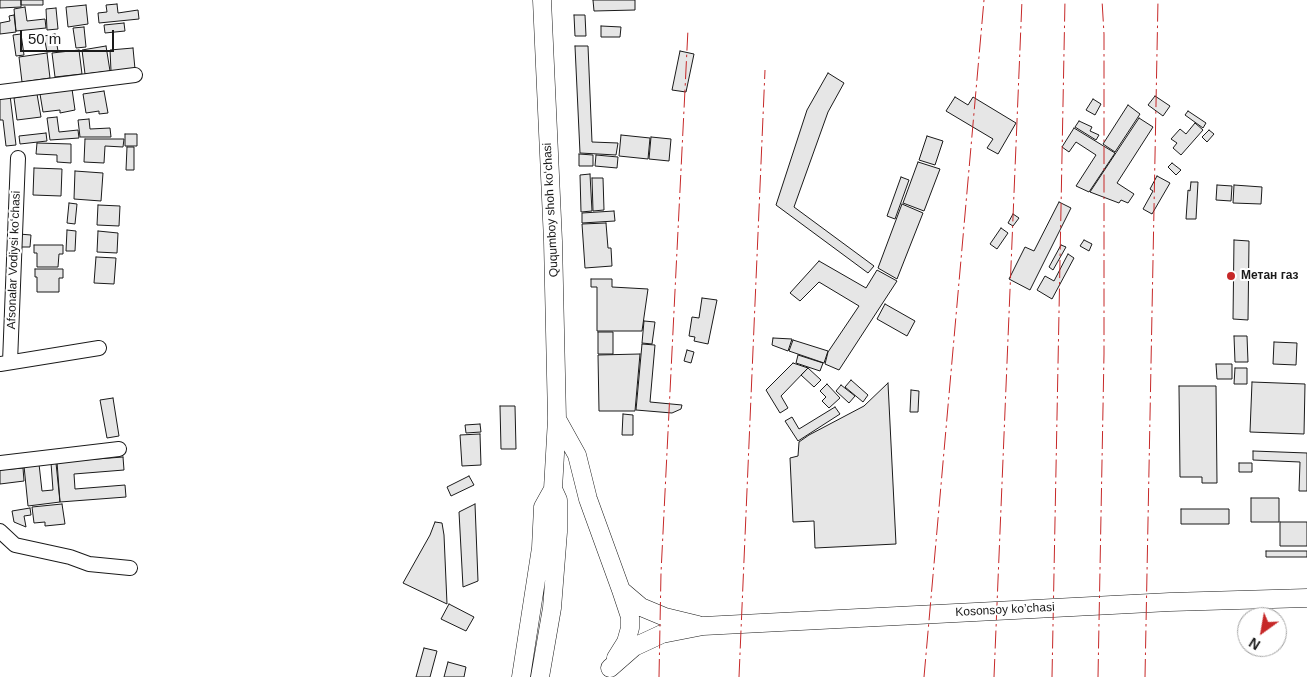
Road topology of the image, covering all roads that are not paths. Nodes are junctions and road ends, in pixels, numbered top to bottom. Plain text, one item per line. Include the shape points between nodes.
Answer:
1 (542, 0) edge
2 (135, 75) dead end
3 (0, 92) edge
4 (18, 158) dead end
5 (99, 348) dead end
6 (5, 363) edge
7 (557, 419) junction
8 (119, 449) dead end
9 (0, 463) edge
10 (553, 493) junction
11 (588, 500) junction
12 (0, 531) edge
13 (130, 568) dead end
14 (621, 590) junction
15 (1307, 598) edge
16 (703, 626) junction
17 (606, 672) edge
18 (521, 677) edge
19 (540, 677) edge

1 - 7 main road, Ququmboy shoh koʻchasi
2 - 3 street
4 - 6 street, Afsonalar Vodiysi koʻchasi
5 - 6 street, Afsonalar Vodiysi koʻchasi
7 - 10 main road, Ququmboy shoh koʻchasi
7 - 11 main road via 577,456
8 - 9 street
10 - 11 main road
10 - 18 main road via 543,507 541,548
10 - 19 main road via 558,532 553,600
11 - 14 main road
12 - 13 street via 16,544 89,564
14 - 16 main road via 641,607 665,617
14 - 17 main road via 630,616 630,628 626,642
15 - 16 main road, Kosonsoy ko’chasi
16 - 17 main road via 662,634 634,647

